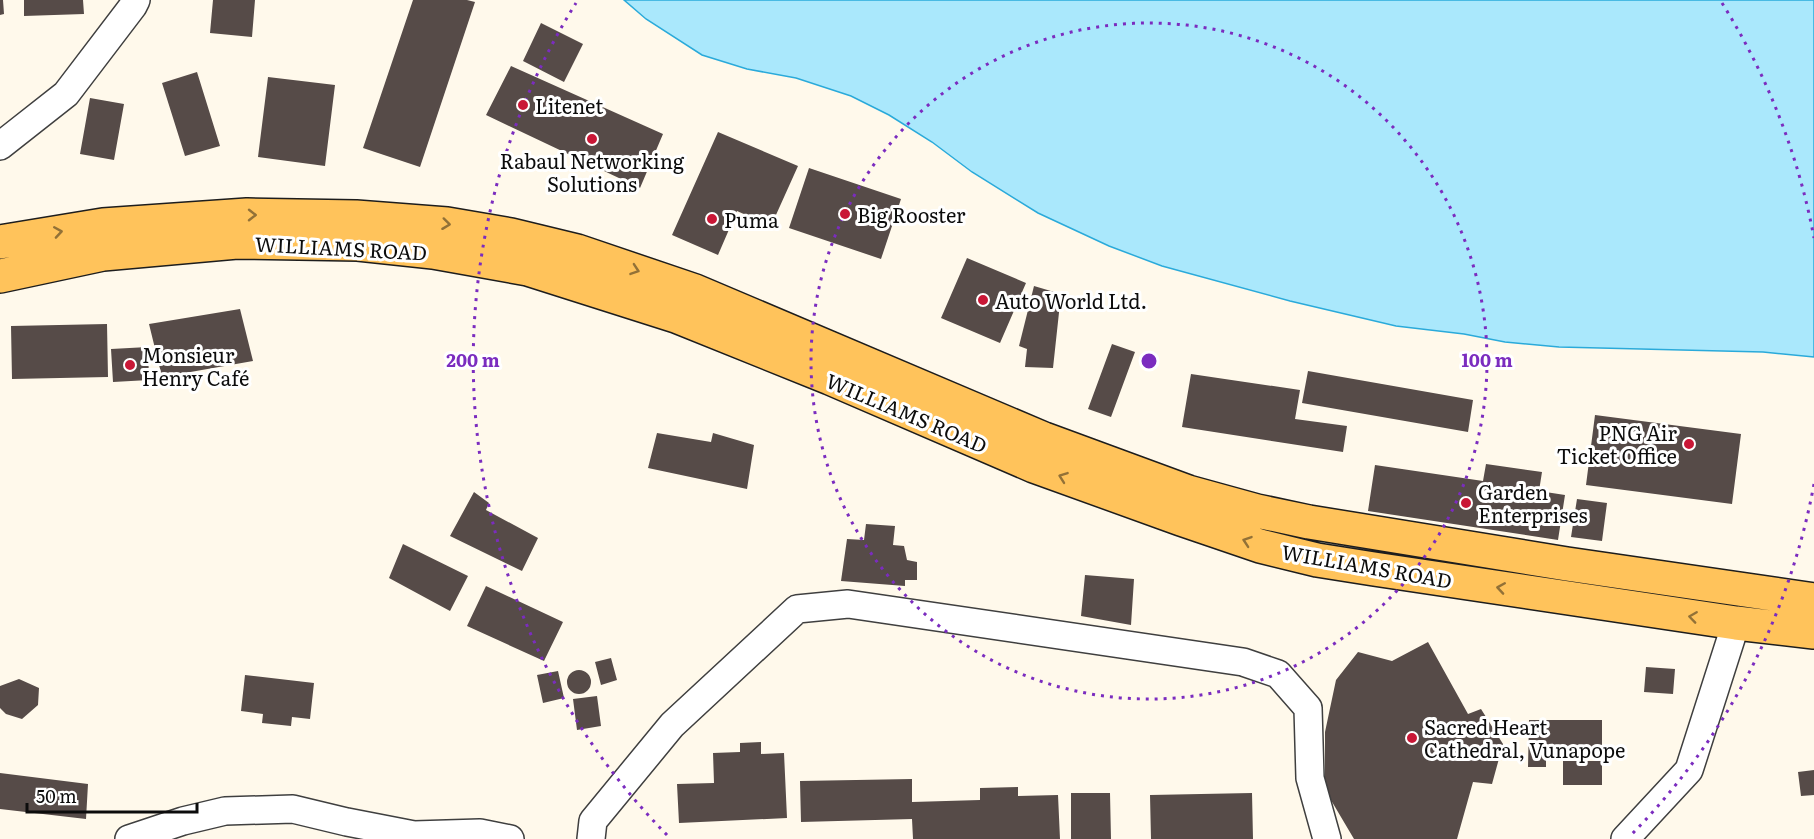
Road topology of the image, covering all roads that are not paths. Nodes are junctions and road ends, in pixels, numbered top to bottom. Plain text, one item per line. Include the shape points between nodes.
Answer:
1 (136, 0) edge
2 (0, 146) edge
3 (0, 242) edge
4 (0, 276) edge
5 (1814, 600) edge
6 (1736, 623) junction
7 (1814, 632) edge
8 (129, 839) edge
9 (510, 839) edge
10 (591, 839) edge
11 (1327, 839) edge
12 (1625, 839) edge

1 - 2 street via 66,94
3 -> 5 main road, WILLIAMS ROAD via 103,225 247,215 357,217 447,224 512,235 577,251 695,291 1044,439 1188,492 1309,522
6 -> 4 main road, WILLIAMS ROAD via 1317,560 1260,546 1034,466 676,316 528,269 434,252 358,244 237,242 103,254
6 - 7 main road, WILLIAMS ROAD
6 - 12 street via 1689,770
8 - 9 street via 225,810 293,809 414,835 480,833
10 - 11 street via 593,821 672,725 789,617 798,609 848,604 1243,662 1278,674 1308,708 1310,778

